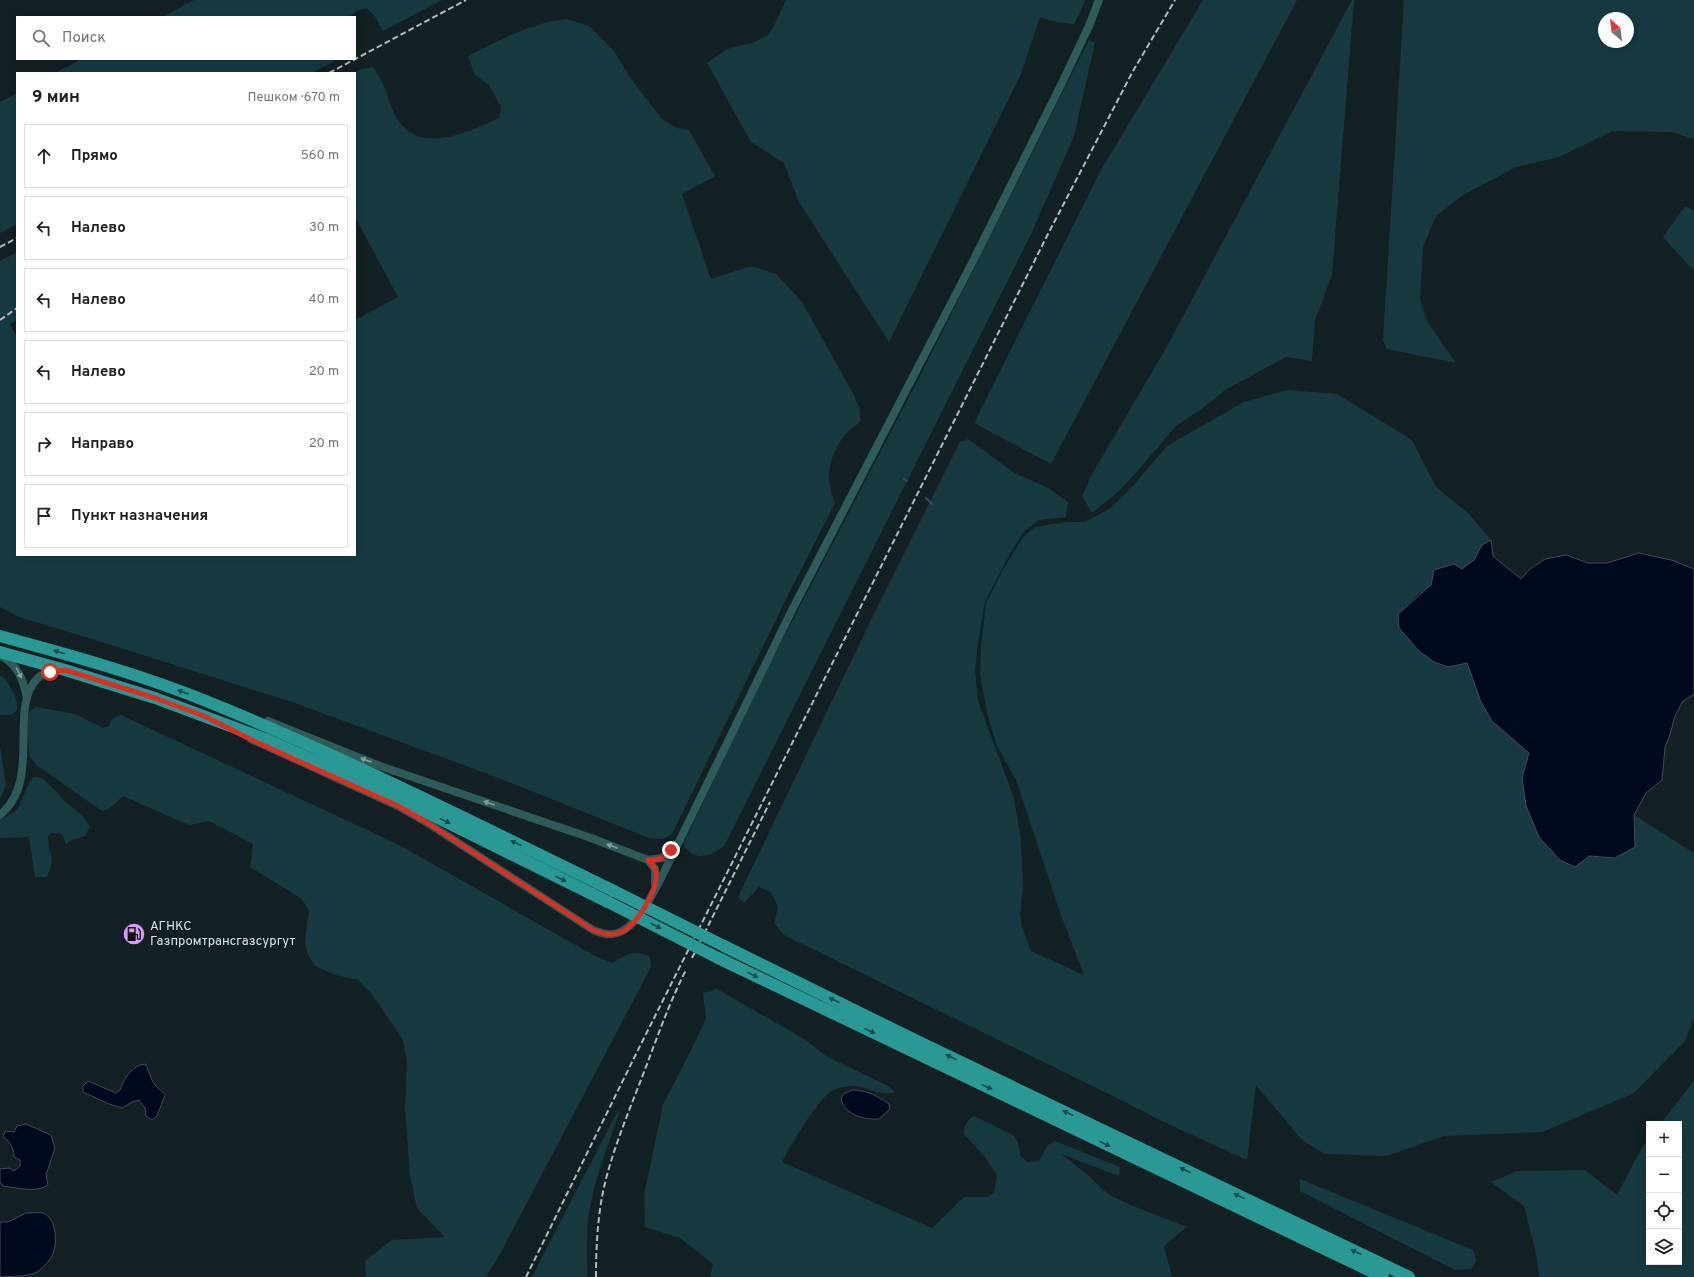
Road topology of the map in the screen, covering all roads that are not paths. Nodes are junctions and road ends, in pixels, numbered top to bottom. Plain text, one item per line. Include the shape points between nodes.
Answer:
1 (1100, 0) edge
2 (0, 636) edge
3 (0, 652) edge
4 (0, 655) edge
5 (65, 670) junction
6 (27, 699) junction
7 (210, 703) junction
8 (204, 716) junction
9 (0, 815) edge
10 (686, 824) junction
11 (648, 860) junction
12 (651, 895) junction
13 (1383, 1277) edge
14 (1410, 1277) edge

1 - 10 street via 1037,134 792,610
7 -> 2 main road via 160,684
3 - 5 main road
4 -> 6 street via 11,662 18,671
5 - 6 street via 50,672 38,678 33,683
5 - 8 main road
6 - 9 street via 20,782 14,800
11 -> 7 street via 380,766 262,719
14 -> 7 main road, bridge via 921,1043 392,782
8 - 12 street via 398,806 593,930 611,934 625,930 635,921
8 -> 13 main road, bridge via 265,739 388,793 718,958
10 - 11 street via 667,855 656,860
10 - 12 street
11 - 12 street via 656,874

